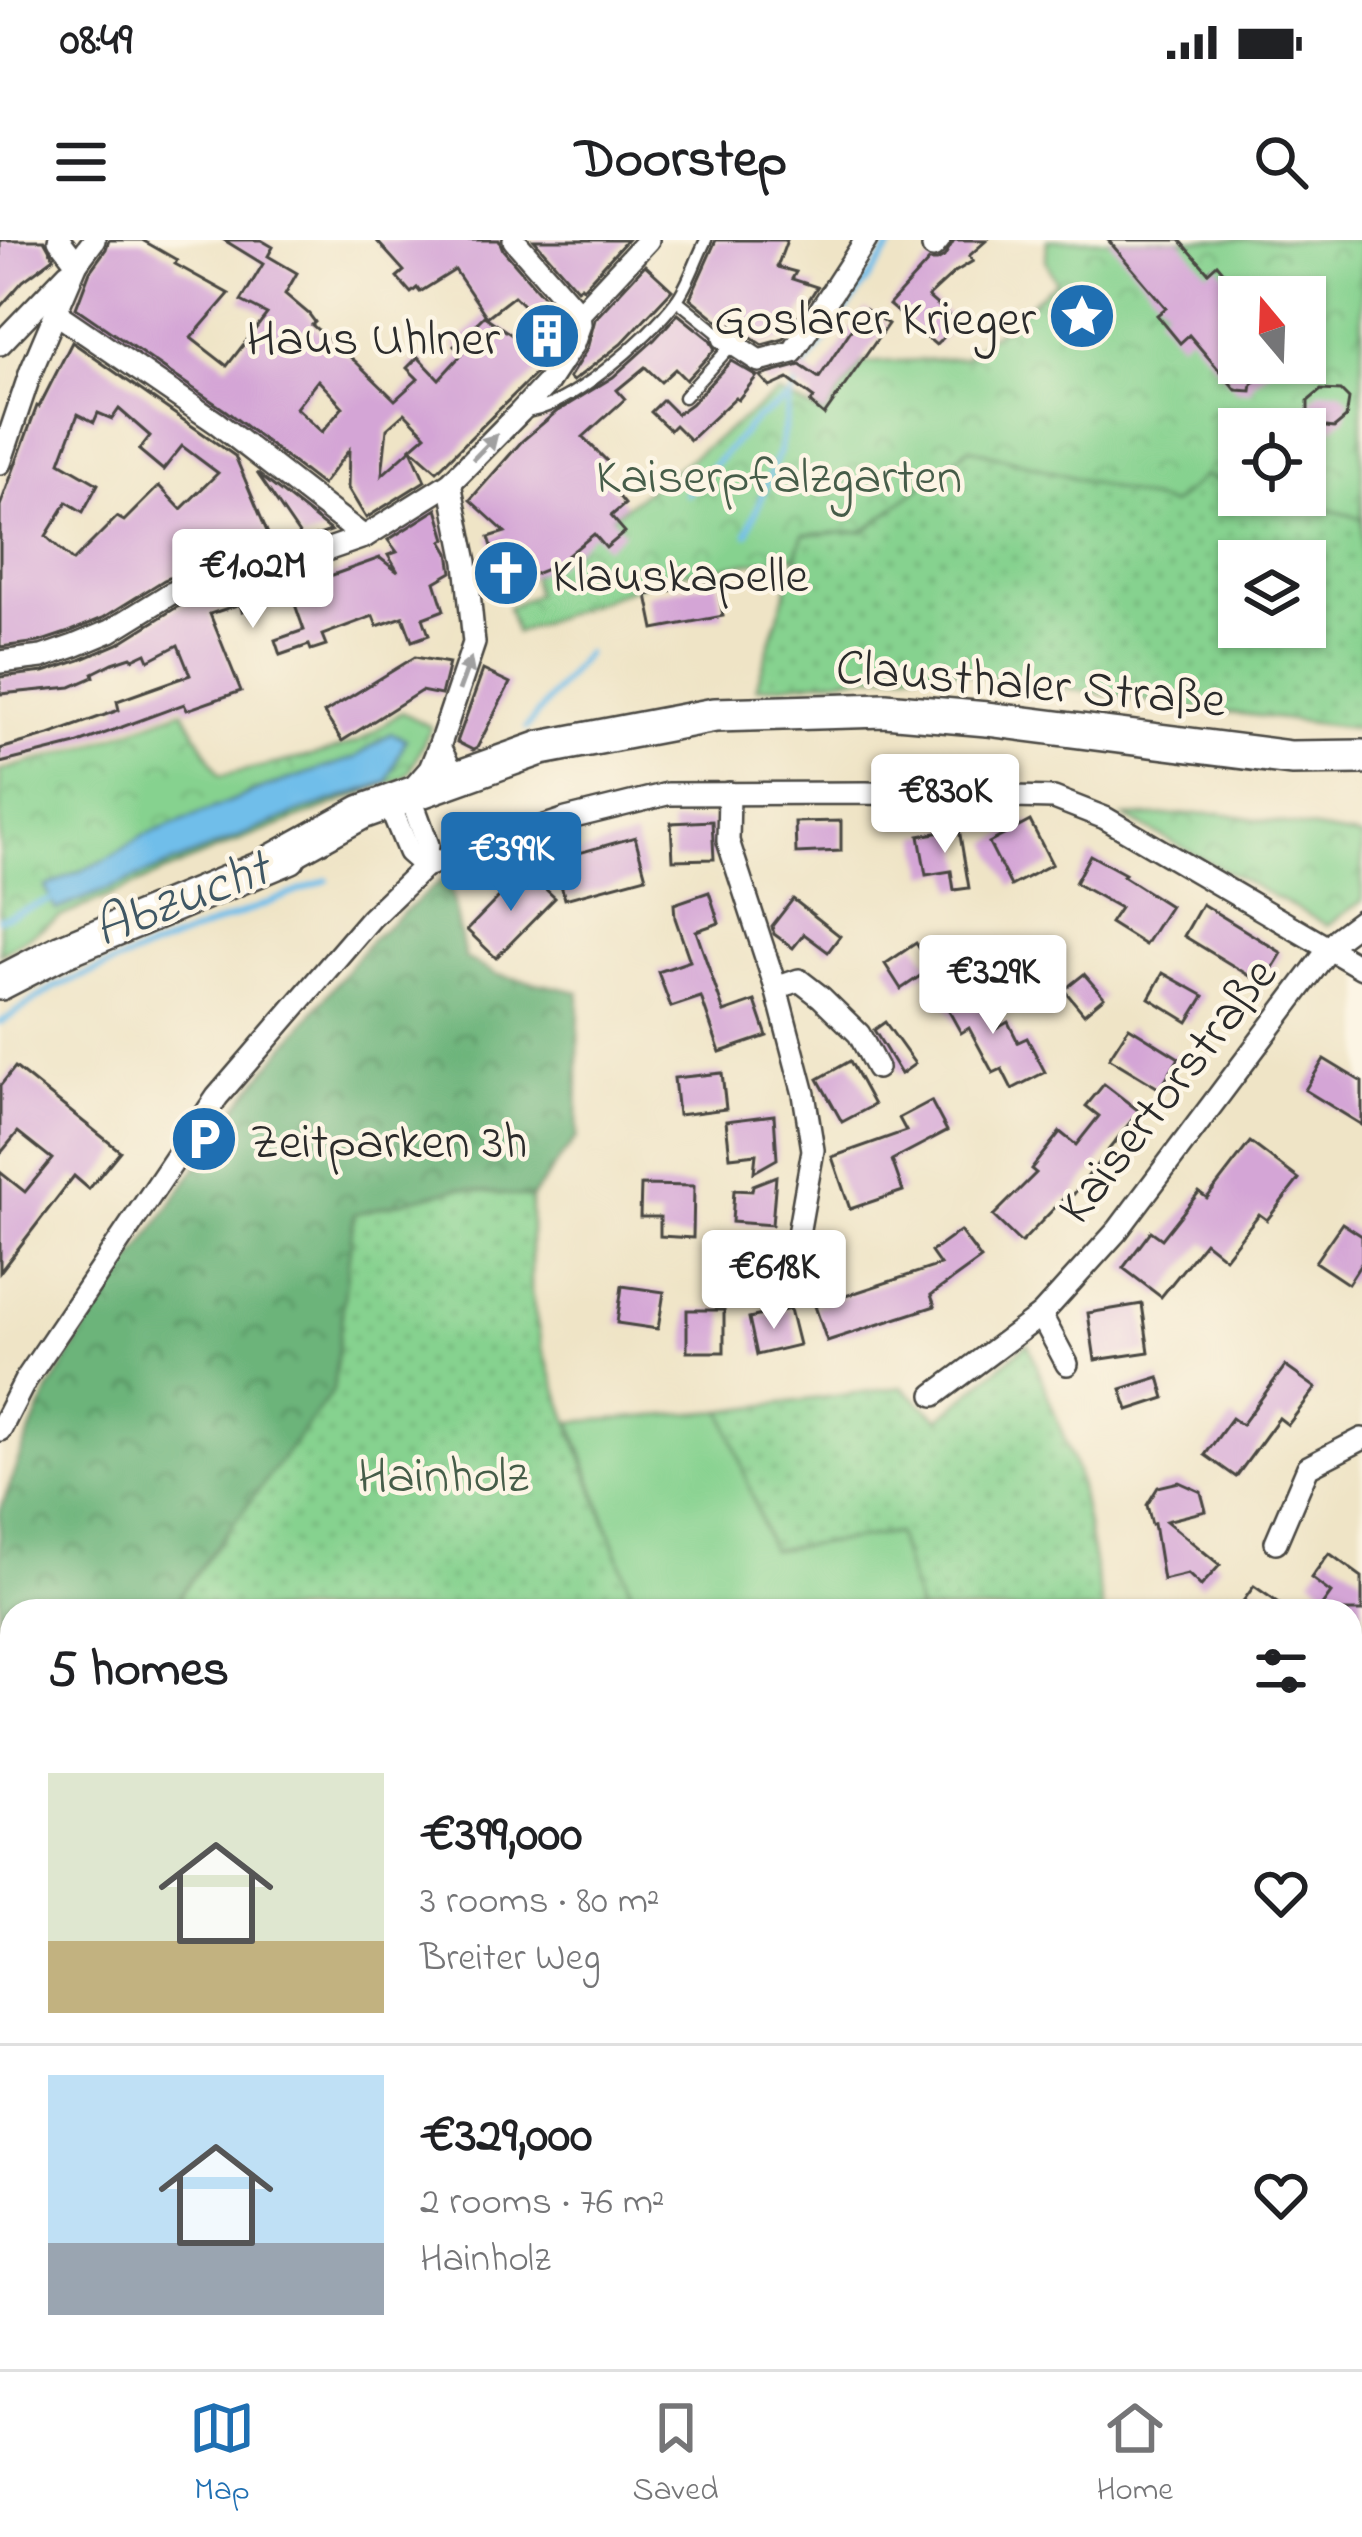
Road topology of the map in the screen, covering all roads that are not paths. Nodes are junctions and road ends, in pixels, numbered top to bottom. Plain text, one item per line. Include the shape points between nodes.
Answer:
1 (59, 240) edge
2 (94, 240) edge
3 (514, 240) edge
4 (648, 240) edge
5 (706, 240) edge
6 (866, 240) edge
7 (77, 263) junction
8 (677, 299) junction
9 (56, 314) junction
10 (579, 314) junction
11 (728, 341) junction
12 (0, 344) edge
13 (684, 397) dead end
14 (520, 412) junction
15 (2, 448) edge
16 (450, 483) junction
17 (364, 537) junction
18 (0, 662) edge
19 (620, 734) junction
20 (439, 747) junction
21 (1362, 757) edge
22 (461, 775) junction
23 (729, 794) junction
24 (401, 805) junction
25 (425, 866) junction
26 (1362, 920) edge
27 (1329, 949) junction
28 (1362, 968) edge
29 (0, 983) edge
30 (776, 988) junction
31 (877, 1068) dead end
32 (737, 1279) dead end
33 (1041, 1315) junction
34 (1066, 1364) dead end
35 (934, 1395) dead end
36 (0, 1430) edge
37 (1362, 1439) edge
38 (1276, 1542) dead end

1 - 7 street
2 - 7 street
3 - 10 street
4 - 10 street
5 - 8 lane
6 - 11 street via 793,352 759,361
7 - 9 street
7 - 12 street
8 - 11 lane
8 - 14 lane via 582,387
9 - 15 street
9 - 17 street via 217,423
10 - 14 street via 573,344
11 - 13 lane
16 -> 14 street
16 - 17 street
20 -> 16 street via 474,643
17 - 18 street via 312,555 243,563 74,646
19 - 21 main road, Clausthaler Straße via 715,715 885,710 1291,758
19 - 22 main road, Clausthaler Straße via 541,748
19 - 24 main road, Clausthaler Straße via 527,771
20 - 22 street
20 - 24 street
22 - 24 main road, Clausthaler Straße
23 - 25 street via 667,794
23 - 27 street via 1054,798 1105,818
23 - 30 street via 728,842
24 - 25 street via 428,845
24 - 29 main road, Clausthaler Straße via 369,830 268,864
25 - 36 street via 370,918 217,1097
26 - 27 street, Kaisertorstraße
27 - 28 street
27 - 33 street, Kaisertorstraße via 1118,1230
30 - 31 street via 799,980 821,997 859,1034
30 - 32 street via 813,1150 797,1240 825,1262
33 - 34 street
33 - 35 street, Kaisertorstraße
37 - 38 street via 1309,1467

